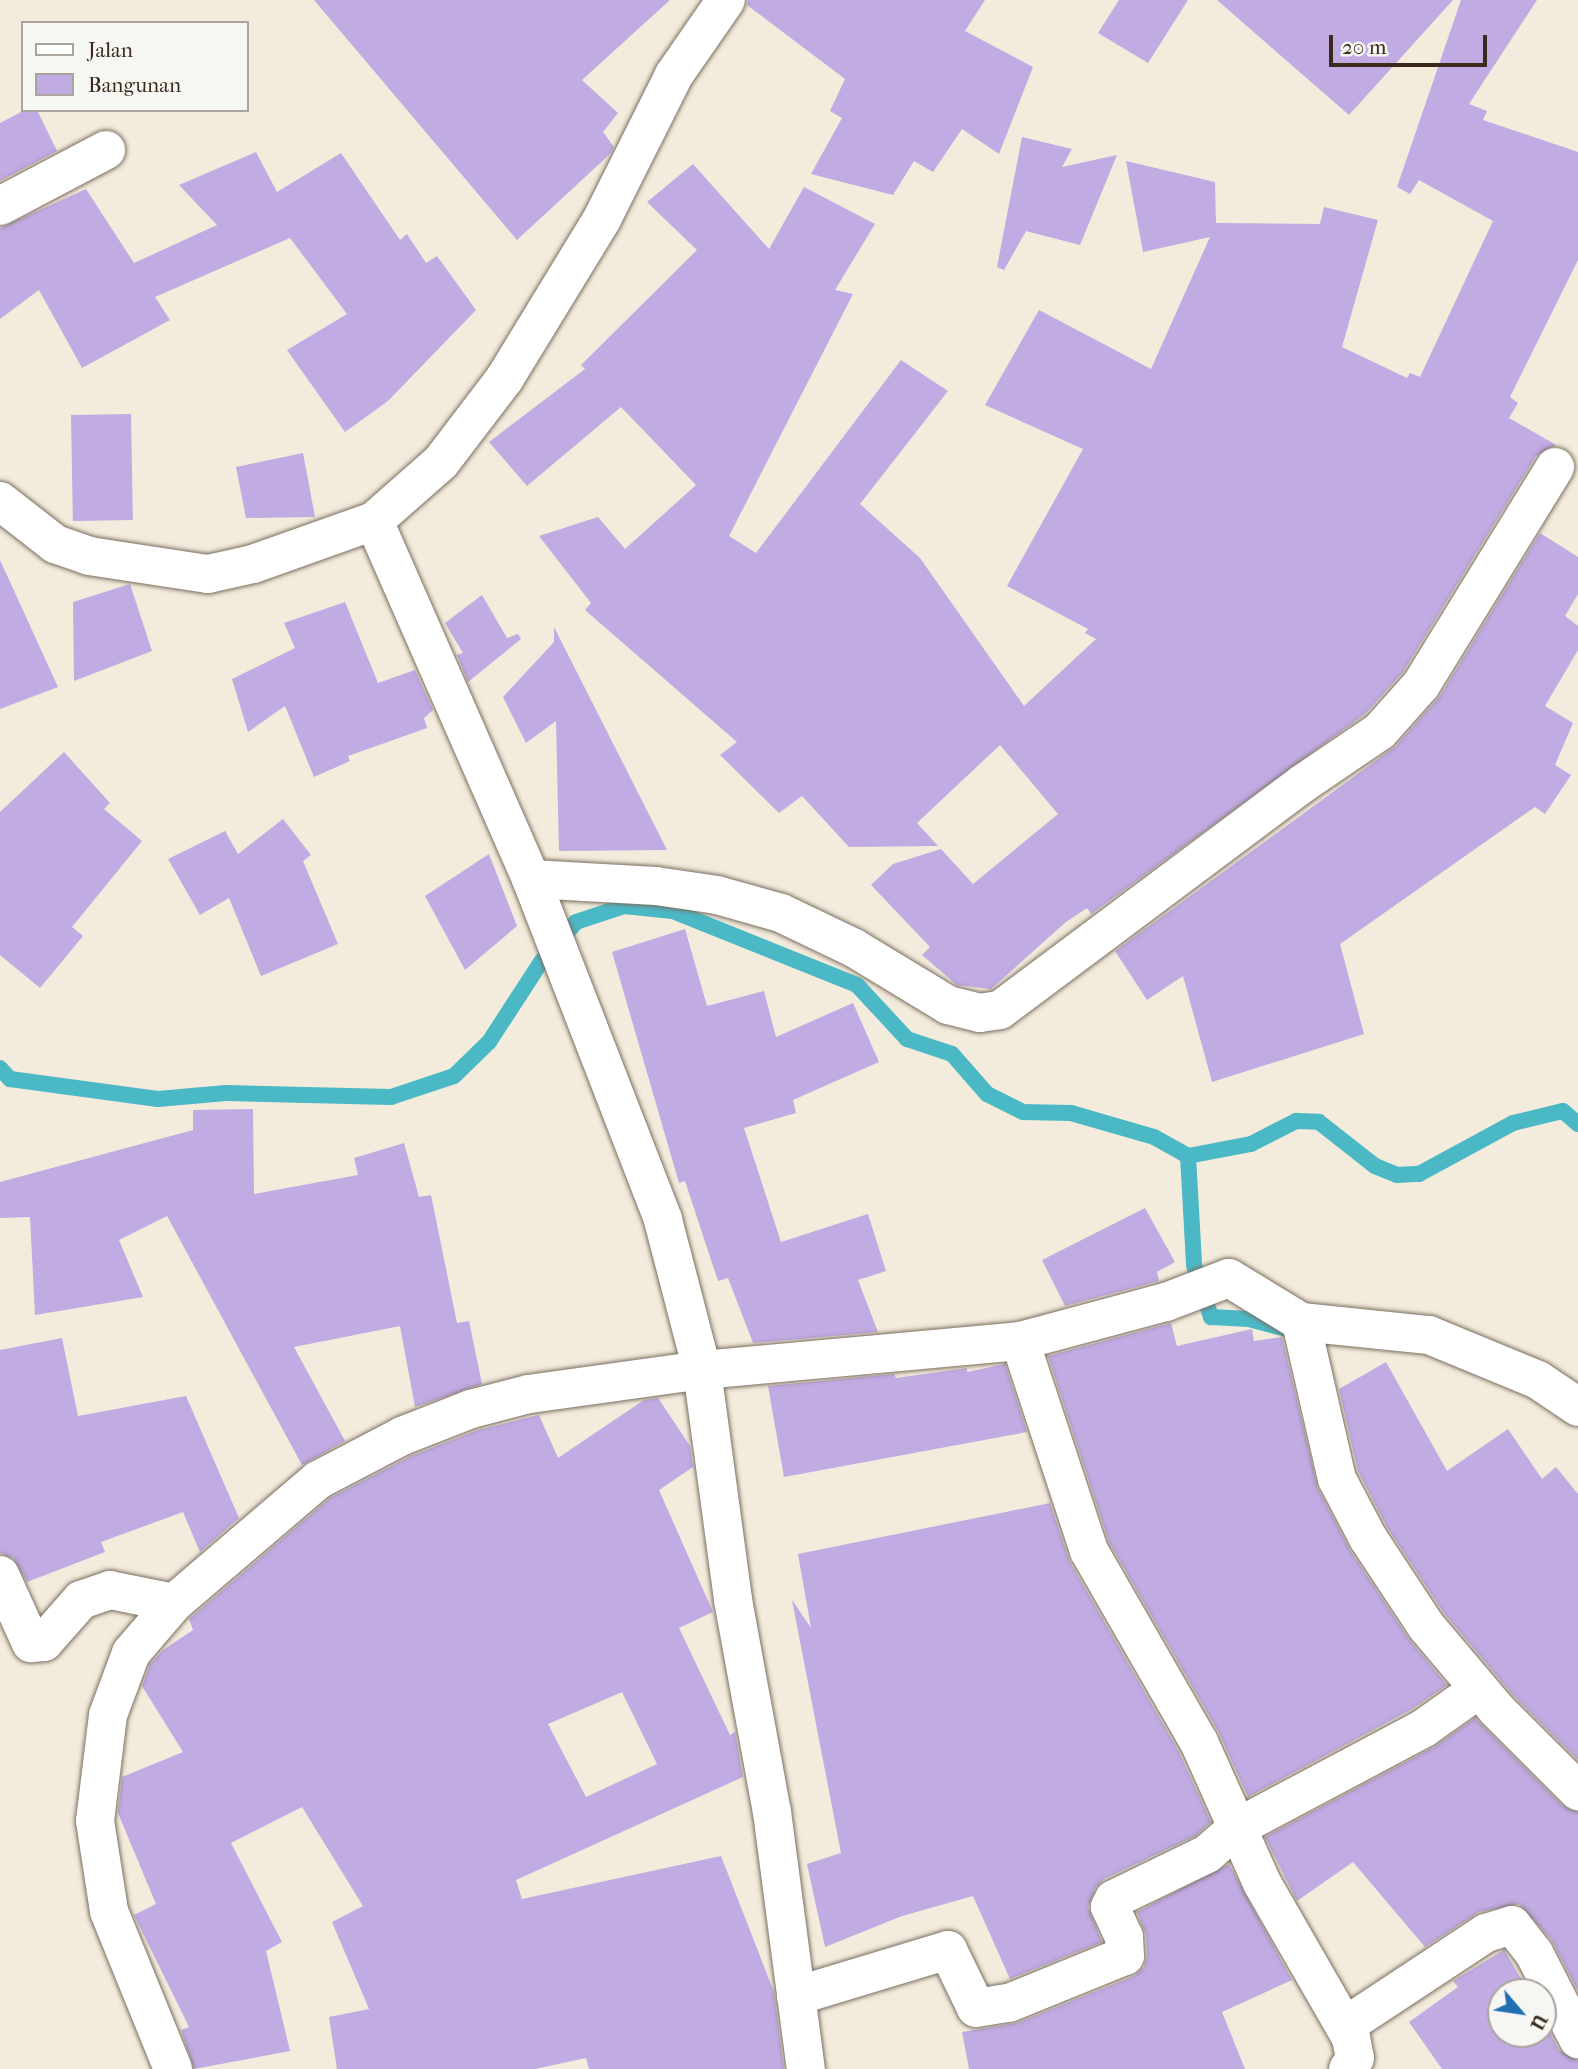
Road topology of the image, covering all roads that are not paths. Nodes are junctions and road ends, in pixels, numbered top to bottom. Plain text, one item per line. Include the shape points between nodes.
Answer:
1 (726, 0) edge
2 (106, 150) dead end
3 (0, 206) edge
4 (1555, 467) dead end
5 (0, 500) edge
6 (374, 521) junction
7 (531, 879) junction
8 (1301, 1322) junction
9 (1020, 1341) junction
10 (702, 1370) junction
11 (1578, 1407) edge
12 (0, 1575) edge
13 (174, 1603) junction
14 (1479, 1689) junction
15 (1578, 1791) edge
16 (1238, 1827) junction
17 (796, 1996) junction
18 (1345, 2026) junction
19 (1578, 2039) edge
20 (173, 2069) edge
21 (806, 2069) edge
22 (1348, 2069) edge

1 - 6 street via 674,75 602,219 505,378 440,463
2 - 3 street
4 - 7 street via 1421,685 1380,731 1302,783 1000,1010 980,1013 948,1005 854,948 781,913 743,902 656,886
5 - 6 street via 55,544 163,570 208,574 253,564
6 - 7 street
7 - 10 street via 663,1220
8 - 9 street via 1229,1278 1166,1302
8 - 11 street via 1429,1335 1538,1380
8 - 14 street via 1337,1479 1368,1538 1426,1626
9 - 10 street
9 - 16 street via 1089,1551 1199,1742
10 - 13 street via 529,1394 471,1409 402,1436 318,1480
10 - 17 street via 733,1600 772,1812
12 - 13 street via 31,1643 44,1642 81,1600 110,1590
13 - 20 street via 131,1653 117,1690 108,1715 95,1821 109,1911
14 - 15 street
14 - 16 street via 1424,1728
16 - 17 street via 1207,1854 1114,1899 1110,1907 1124,1937 1125,1956 1009,2003 976,2008 948,1950
16 - 18 street via 1262,1883
17 - 21 street
18 - 19 street via 1486,1933 1512,1925 1534,1954
18 - 22 street via 1354,2058

